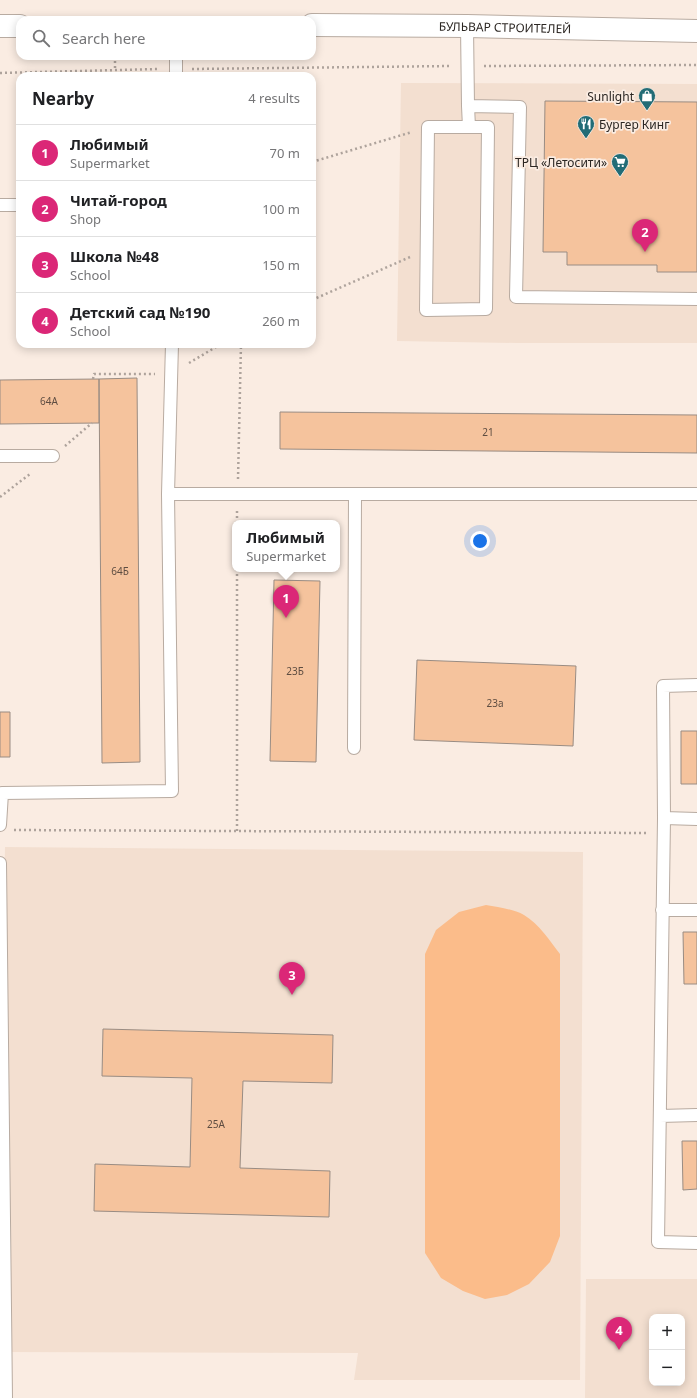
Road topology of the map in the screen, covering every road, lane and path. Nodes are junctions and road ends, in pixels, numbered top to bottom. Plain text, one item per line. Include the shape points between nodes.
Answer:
1 (316, 25) edge
2 (0, 26) edge
3 (16, 26) edge
4 (467, 26) junction
5 (697, 31) edge
6 (115, 60) edge
7 (176, 60) edge
8 (697, 65) edge
9 (467, 66) junction
10 (115, 70) junction
11 (38, 72) edge
12 (176, 72) edge
13 (0, 73) edge
14 (16, 73) edge
15 (468, 106) junction
16 (428, 127) junction
17 (469, 127) junction
18 (316, 161) edge
19 (0, 205) edge
20 (16, 205) edge
21 (426, 250) junction
22 (316, 298) edge
23 (697, 299) edge
24 (172, 348) edge
25 (214, 348) edge
26 (241, 348) edge
27 (136, 373) dead end
28 (171, 374) junction
29 (93, 379) dead end
30 (92, 423) dead end
31 (0, 456) edge
32 (53, 456) junction
33 (168, 494) junction
34 (237, 494) junction
35 (355, 494) junction
36 (697, 494) edge
37 (0, 497) edge
38 (237, 520) edge
39 (237, 572) edge
40 (697, 685) edge
41 (354, 748) dead end
42 (664, 818) junction
43 (697, 819) edge
44 (4, 827) edge
45 (237, 831) junction
46 (663, 833) junction
47 (0, 863) edge
48 (662, 910) junction
49 (697, 910) edge
50 (1, 1096) edge
51 (697, 1115) edge
52 (660, 1116) junction
53 (697, 1243) edge
54 (6, 1398) edge

1 - 4 main road, БУЛЬВАР СТРОИТЕЛЕЙ
2 - 3 main road
4 - 5 main road, БУЛЬВАР СТРОИТЕЛЕЙ
4 - 9 lane
6 - 10 path
7 - 12 lane
8 - 9 path
9 - 12 path
9 - 15 lane
10 - 11 path
10 - 12 path
13 - 14 path
15 - 17 lane
15 - 23 lane via 520,107 516,297
16 - 17 lane
16 - 18 path
16 - 21 lane
17 - 21 lane via 488,127 486,309 426,310
19 - 20 lane
21 - 22 path
24 - 28 lane
25 - 28 path
26 - 34 path
27 - 29 path via 94,374
28 - 33 lane
30 - 32 path
31 - 32 lane
32 - 37 path
33 - 34 lane
33 - 44 lane via 172,791 2,793
34 - 35 lane
34 - 38 path
35 - 36 lane
35 - 41 lane
39 - 45 path
40 - 42 lane via 663,686
42 - 43 lane
42 - 46 lane
44 - 45 path
45 - 46 path
46 - 48 lane
47 - 50 lane
48 - 49 lane
48 - 52 lane
50 - 54 lane
51 - 52 lane
52 - 53 lane via 658,1242

